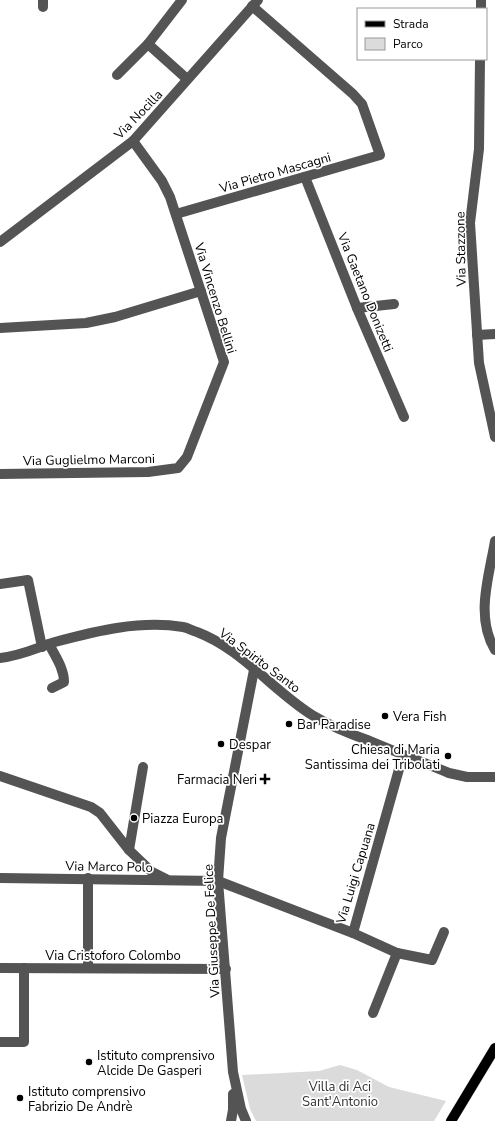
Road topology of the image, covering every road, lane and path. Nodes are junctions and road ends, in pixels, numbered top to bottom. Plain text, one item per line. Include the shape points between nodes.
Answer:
1 (182, 0) edge
2 (255, 3) edge
3 (148, 44) junction
4 (480, 60) edge
5 (117, 75) dead end
6 (187, 80) junction
7 (133, 141) junction
8 (305, 177) junction
9 (176, 214) junction
10 (0, 242) edge
11 (201, 291) junction
12 (394, 304) dead end
13 (357, 308) junction
14 (0, 328) edge
15 (495, 334) edge
16 (477, 335) junction
17 (404, 418) dead end
18 (495, 437) edge
19 (178, 468) joint
20 (0, 474) edge
21 (495, 541) edge
22 (0, 584) edge
23 (46, 646) junction
24 (495, 650) edge
25 (0, 658) edge
26 (254, 670) junction
27 (52, 688) dead end
28 (403, 755) junction
29 (142, 767) dead end
30 (0, 776) edge
31 (495, 777) edge
32 (129, 850) junction
33 (0, 878) edge
34 (88, 878) junction
35 (167, 880) junction
36 (218, 881) junction
37 (444, 932) dead end
38 (353, 933) junction
39 (397, 953) junction
40 (0, 968) edge
41 (24, 968) junction
42 (88, 968) junction
43 (226, 969) junction
44 (373, 1013) dead end
45 (0, 1042) edge
46 (495, 1048) edge
47 (233, 1072) junction
48 (231, 1121) edge
49 (246, 1121) edge
50 (451, 1121) edge

1 - 3 street
2 - 6 street, Via Nocilla
2 - 8 street, Via Pietro Mascagni via 362,104 380,155
3 - 5 street
3 - 6 street
4 - 16 street, Via Stazzone via 479,149 470,223
6 - 7 street, Via Nocilla
7 - 9 street, Via Vincenzo Bellini via 162,181
7 - 10 street, Via Nocilla
8 - 9 street, Via Pietro Mascagni
8 - 13 street, Via Gaetano Donizetti
9 - 11 street, Via Vincenzo Bellini
11 - 14 street via 86,323
11 - 19 street, Via Vincenzo Bellini via 224,362 186,457
12 - 13 street
13 - 17 street, Via Gaetano Donizetti
15 - 16 street
16 - 18 street, Via Stazzone via 479,363
19 - 20 street, Via Guglielmo Marconi via 148,472
21 - 24 street via 484,602 484,618
22 - 23 street via 28,580
23 - 25 street, Via Spirito Santo via 14,657
23 - 26 street, Via Spirito Santo via 123,627 184,628 208,637 230,650
23 - 27 street via 63,671 64,677 62,684
26 - 28 street, Via Spirito Santo via 313,715
26 - 36 street, Via Giuseppe De Felice via 221,838
28 - 31 street, Via Spirito Santo via 448,773 466,777
28 - 38 street, Via Luigi Capuana
29 - 32 street
30 - 32 street via 91,807 100,813
32 - 35 street via 152,872
33 - 34 street, Via Marco Polo
34 - 35 street, Via Marco Polo
34 - 42 street
35 - 36 street, Via Marco Polo
36 - 38 street, Via Luigi Capuana
36 - 43 street, Via Giuseppe De Felice
37 - 39 street via 432,960
38 - 39 street
39 - 44 street
40 - 41 street, Via Cristoforo Colombo
41 - 42 street, Via Cristoforo Colombo
41 - 45 street via 24,1042
42 - 43 street, Via Cristoforo Colombo
43 - 47 street, Via Giuseppe De Felice
46 - 50 main road
47 - 48 street
47 - 49 street, Via Giuseppe De Felice

